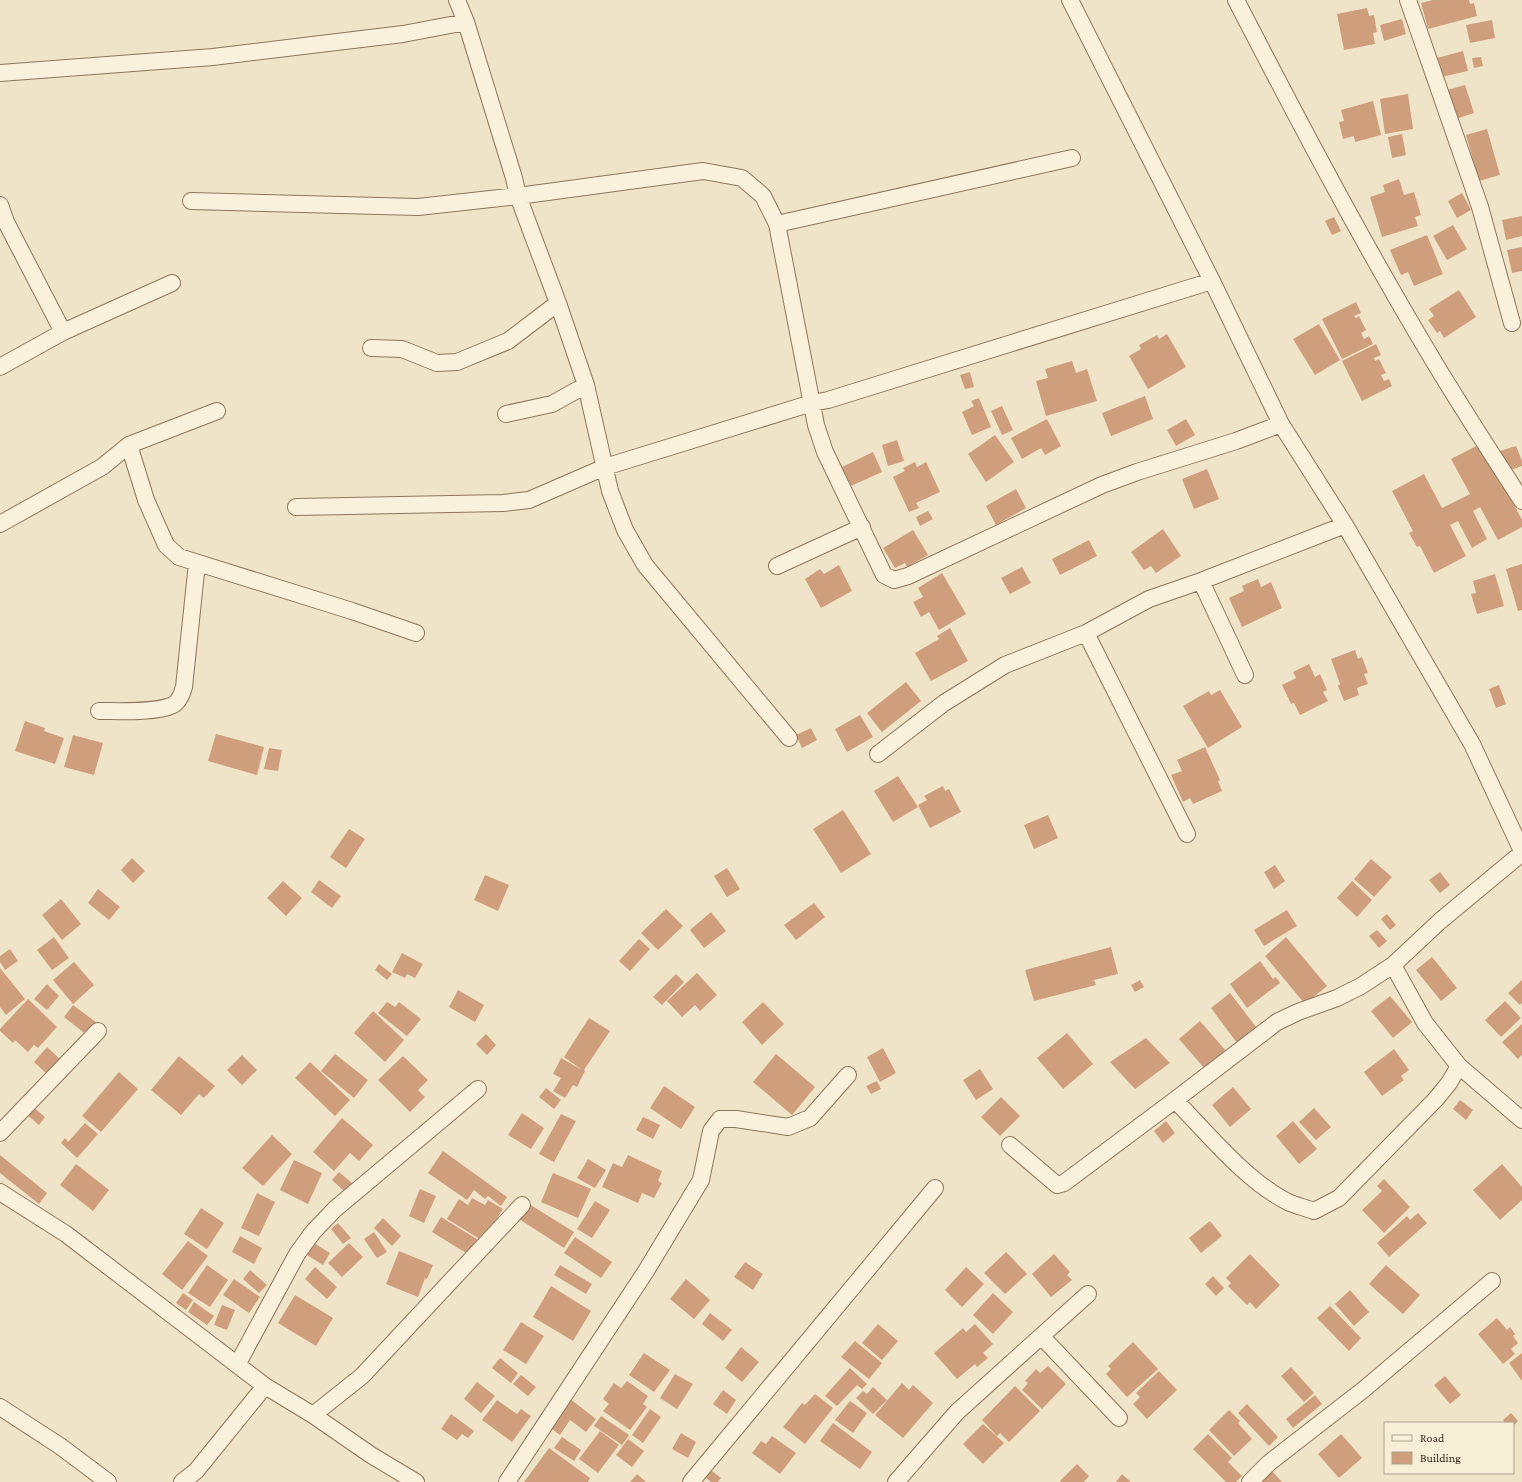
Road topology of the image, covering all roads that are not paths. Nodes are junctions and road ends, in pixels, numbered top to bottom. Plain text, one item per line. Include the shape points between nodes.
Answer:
1 (457, 0) edge
2 (1070, 0) edge
3 (1236, 0) edge
4 (1408, 0) edge
5 (466, 22) junction
6 (0, 73) edge
7 (1072, 158) dead end
8 (518, 196) junction
9 (191, 201) dead end
10 (0, 205) edge
11 (777, 224) junction
12 (1212, 281) junction
13 (172, 283) dead end
14 (558, 303) junction
15 (1512, 323) dead end
16 (63, 332) junction
17 (371, 348) dead end
18 (0, 367) edge
19 (586, 385) junction
20 (812, 402) junction
21 (217, 411) dead end
22 (506, 414) dead end
23 (1281, 424) junction
24 (129, 444) junction
25 (605, 467) junction
26 (1522, 501) edge
27 (296, 507) dead end
28 (0, 524) edge
29 (1345, 525) junction
30 (862, 527) junction
31 (197, 562) junction
32 (777, 566) dead end
33 (1201, 581) junction
34 (416, 633) dead end
35 (1086, 633) junction
36 (1245, 675) dead end
37 (99, 711) dead end
38 (789, 738) dead end
39 (878, 754) dead end
40 (1187, 834) dead end
41 (1522, 852) edge
42 (1393, 965) junction
43 (98, 1031) dead end
44 (1459, 1066) junction
45 (848, 1075) dead end
46 (478, 1089) dead end
47 (1175, 1100) junction
48 (1522, 1120) edge
49 (0, 1133) edge
50 (1010, 1145) dead end
51 (935, 1188) dead end
52 (0, 1192) edge
53 (522, 1205) dead end
54 (1492, 1281) dead end
55 (1088, 1294) dead end
56 (1042, 1337) junction
57 (237, 1365) junction
58 (265, 1386) junction
59 (0, 1407) edge
60 (313, 1415) junction
61 (1119, 1418) dead end
62 (108, 1482) edge
63 (182, 1482) edge
64 (416, 1482) edge
65 (507, 1482) edge
66 (692, 1482) edge
67 (896, 1482) edge
68 (1250, 1482) edge

1 - 5 street
2 - 12 street
3 - 26 street via 1295,114 1427,351
4 - 15 street via 1480,207
5 - 6 street via 403,34 213,57
5 - 8 street
7 - 11 street
8 - 9 street via 418,207
8 - 11 street via 703,170 742,178 763,196
8 - 14 street
10 - 16 street via 6,222
11 - 20 street
12 - 20 street via 828,400
12 - 23 street
13 - 16 street
14 - 17 street via 508,341 457,362 437,364 402,349
14 - 19 street
16 - 18 street
19 - 22 street via 552,404
19 - 25 street
20 - 25 street
20 - 30 street via 825,452
21 - 24 street
23 - 29 street
23 - 30 street via 1102,485 908,576 894,580 884,575
24 - 28 street via 102,467
24 - 31 street via 146,500 166,545 179,557
25 - 27 street via 528,500 504,503
25 - 38 street via 610,491 625,530 645,565
29 - 33 street
29 - 41 street via 1472,744
30 - 32 street
31 - 34 street
31 - 37 street via 184,687 180,698 174,705 148,711
33 - 35 street via 1149,599
33 - 36 street
35 - 39 street via 1005,665 944,703
35 - 40 street
41 - 42 street via 1440,921
42 - 44 street via 1425,1023
42 - 47 street via 1337,998 1277,1022
43 - 49 street
44 - 47 street via 1436,1099 1339,1198 1314,1211 1290,1203 1264,1187 1234,1161
44 - 48 street
45 - 65 street via 810,1118 788,1127 720,1119 711,1131 701,1180 646,1271
46 - 57 street via 334,1209 313,1232 297,1254
47 - 50 street via 1064,1183 1057,1185
51 - 66 street
52 - 57 street via 66,1234
53 - 60 street via 362,1376
54 - 68 street via 1363,1390 1269,1463
55 - 56 street
56 - 61 street
56 - 67 street via 958,1412
57 - 58 street
58 - 60 street
58 - 63 street via 196,1471
59 - 62 street via 60,1446
60 - 64 street

